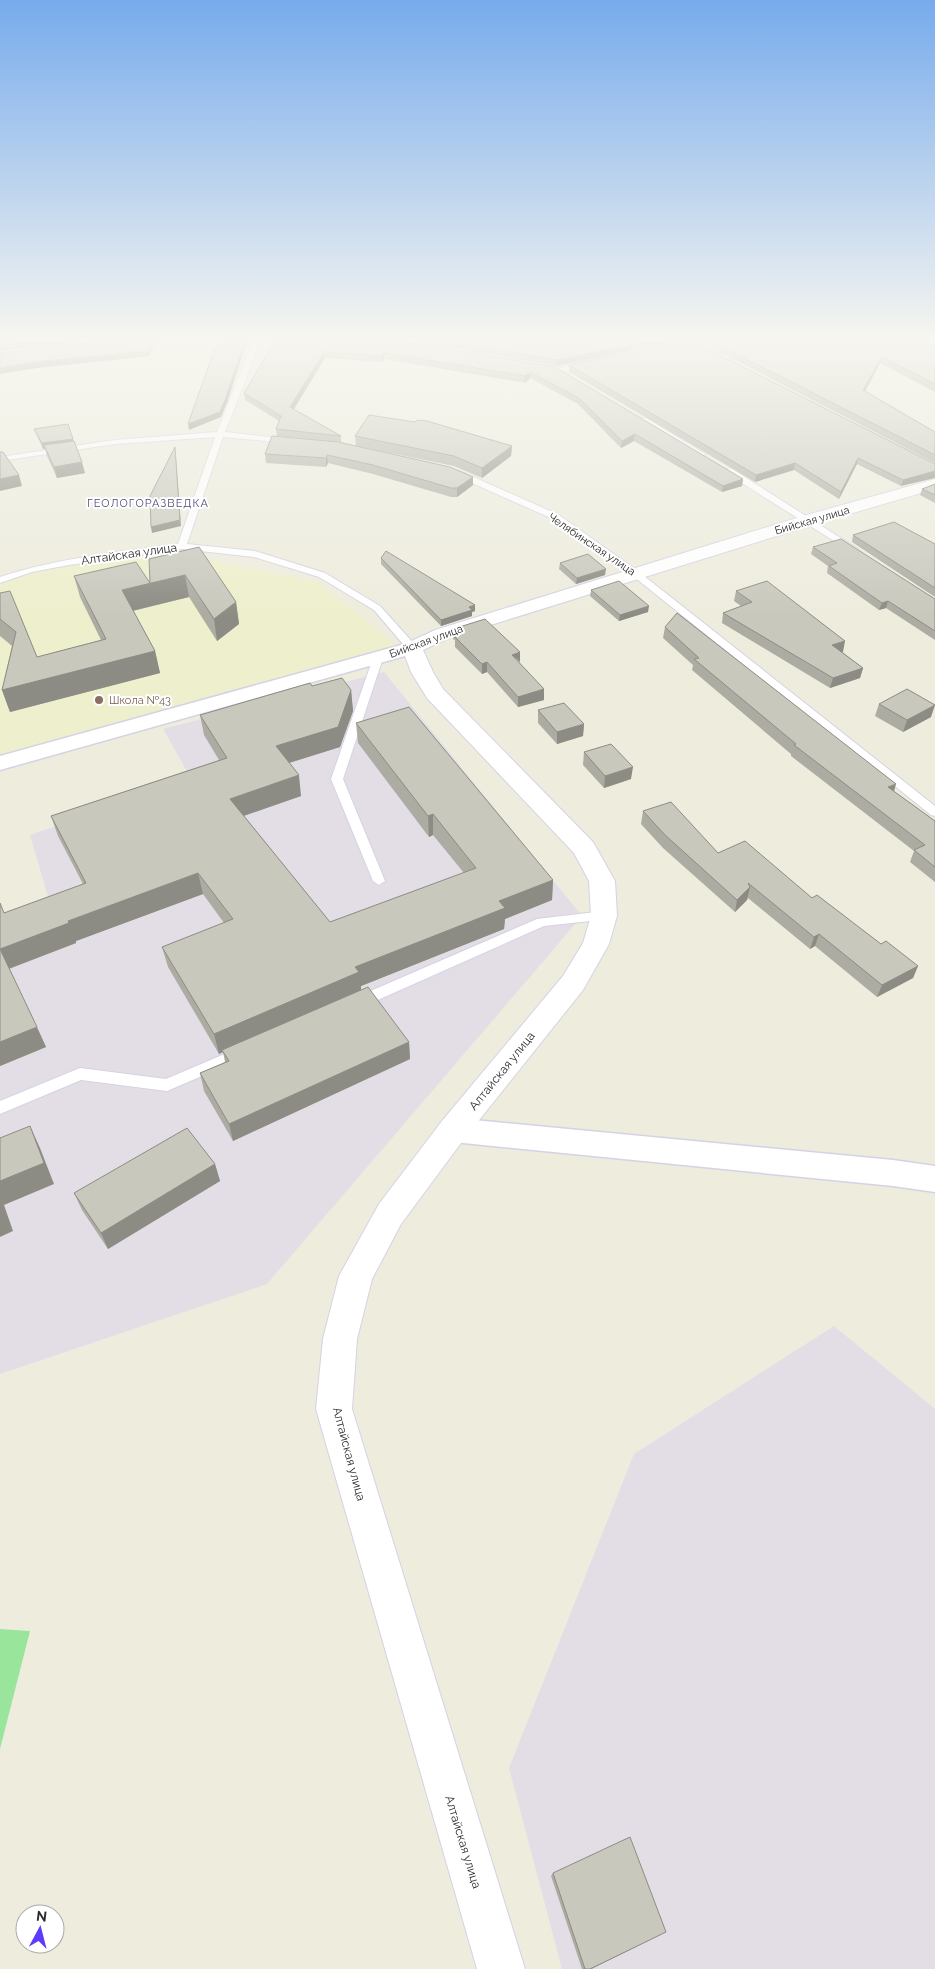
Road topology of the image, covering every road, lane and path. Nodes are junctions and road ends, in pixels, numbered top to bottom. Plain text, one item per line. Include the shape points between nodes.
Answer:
1 (664, 433) edge
2 (220, 434) junction
3 (299, 442) edge
4 (0, 460) edge
5 (710, 460) edge
6 (718, 465) edge
7 (444, 469) edge
8 (935, 484) edge
9 (809, 520) junction
10 (182, 546) junction
11 (864, 556) edge
12 (636, 574) junction
13 (0, 580) edge
14 (412, 648) junction
15 (378, 658) junction
16 (0, 763) edge
17 (935, 812) edge
18 (379, 881) dead end
19 (604, 916) junction
20 (341, 1009) edge
21 (249, 1049) edge
22 (0, 1108) edge
23 (453, 1130) junction
24 (935, 1179) edge
25 (501, 1969) edge

1 - 5 lane
2 - 3 lane
2 - 4 lane via 115,442
2 - 10 lane
6 - 9 lane
7 - 12 lane, Челябинская улица via 556,517
8 - 9 street, Бийская улица
9 - 11 lane
9 - 12 street, Бийская улица
10 - 13 lane, Алтайская улица via 69,562
10 - 14 lane, Алтайская улица via 255,554 322,575 377,608
12 - 14 street, Бийская улица via 442,634
12 - 17 lane, Челябинская улица
14 - 15 street, Бийская улица
14 - 19 street, Алтайская улица via 435,693 584,848 602,881
15 - 16 street, Бийская улица
15 - 18 lane via 337,779
19 - 20 lane via 542,922
19 - 23 street, Алтайская улица via 596,944 573,983
21 - 22 lane via 167,1085 80,1074
23 - 24 street
23 - 25 street, Алтайская улица via 390,1214 356,1276 340,1339 334,1409

